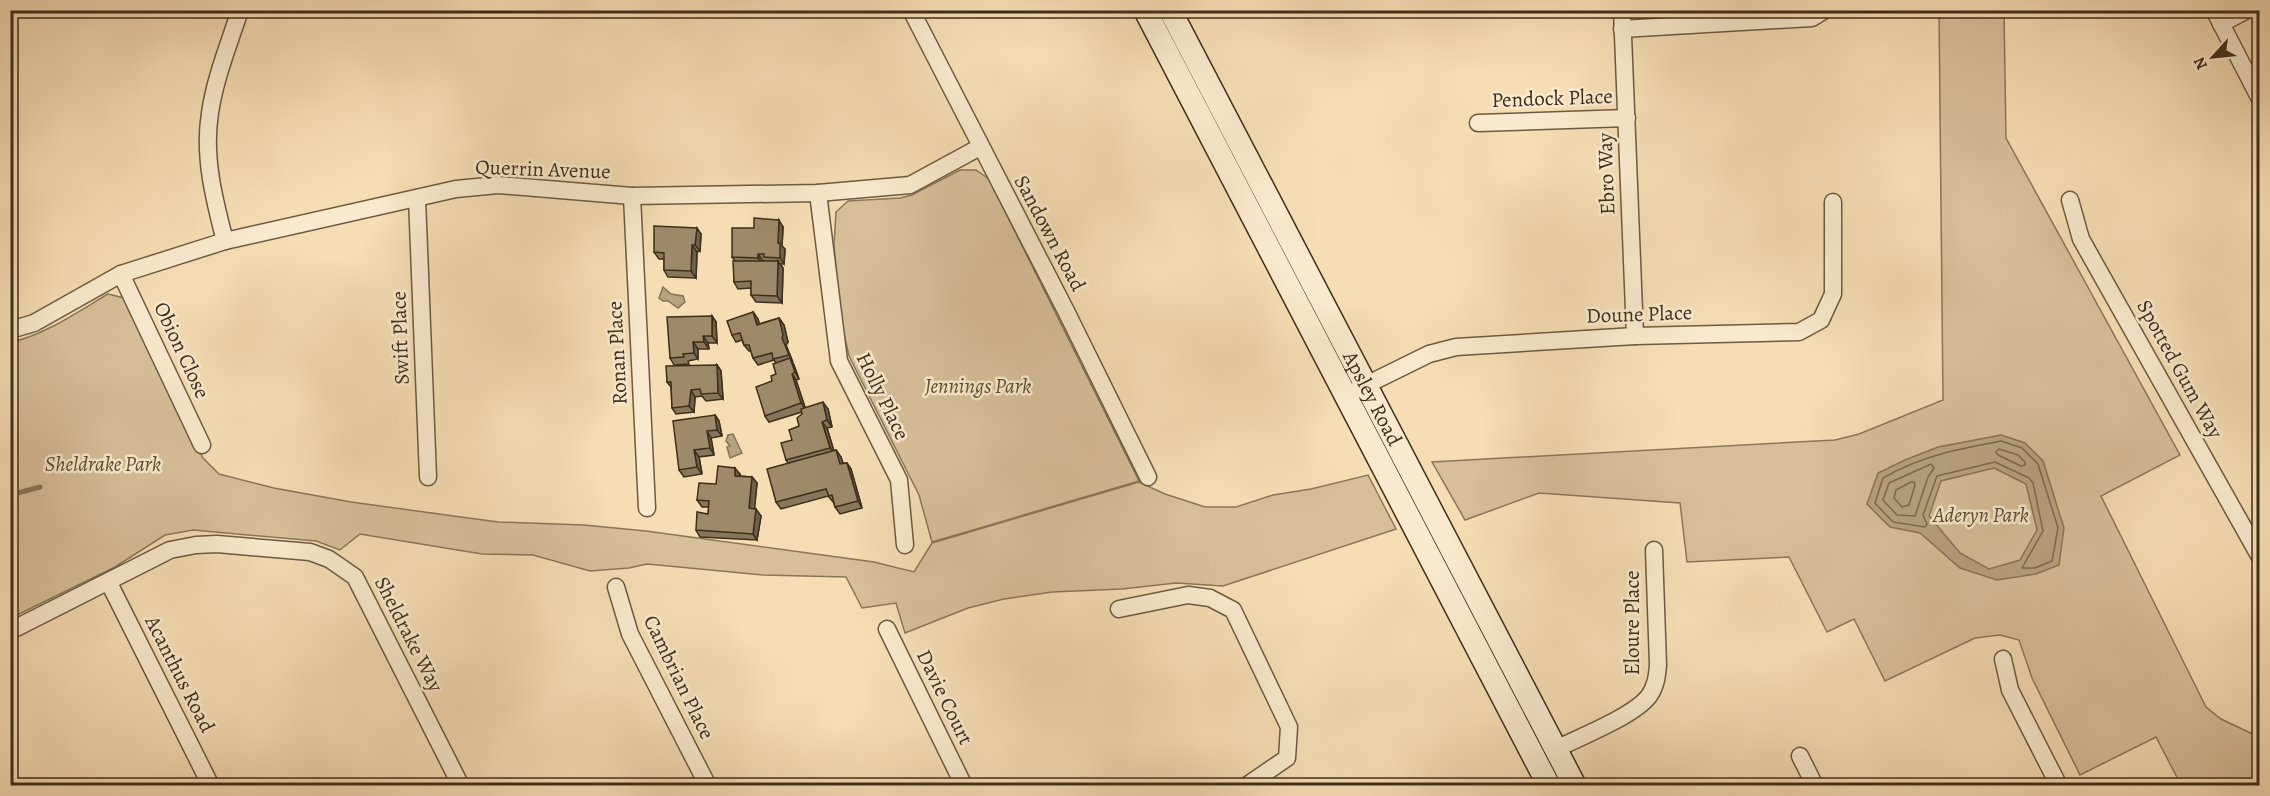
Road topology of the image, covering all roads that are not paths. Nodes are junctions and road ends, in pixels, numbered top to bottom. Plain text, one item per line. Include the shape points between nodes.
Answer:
1 (240, 10) edge
2 (910, 10) edge
3 (1145, 10) edge
4 (1170, 10) edge
5 (1622, 10) edge
6 (1825, 10) edge
7 (2247, 10) edge
8 (2218, 17) edge
9 (1622, 29) junction
10 (2259, 99) edge
11 (1627, 118) junction
12 (1478, 123) dead end
13 (980, 147) junction
14 (818, 193) junction
15 (632, 196) junction
16 (417, 198) junction
17 (2070, 200) dead end
18 (1833, 202) dead end
19 (225, 241) junction
20 (121, 274) junction
21 (10, 328) edge
22 (1635, 336) junction
23 (1356, 390) junction
24 (202, 445) dead end
25 (428, 477) dead end
26 (1148, 477) dead end
27 (647, 508) dead end
28 (905, 545) dead end
29 (1654, 550) dead end
30 (2259, 557) edge
31 (109, 583) junction
32 (616, 587) dead end
33 (1119, 609) dead end
34 (887, 629) dead end
35 (10, 631) edge
36 (2002, 659) dead end
37 (1556, 749) junction
38 (1800, 756) dead end
39 (211, 786) edge
40 (460, 786) edge
41 (708, 786) edge
42 (964, 786) edge
43 (1246, 786) edge
44 (1548, 786) edge
45 (1575, 786) edge
46 (1815, 786) edge
47 (2059, 786) edge

1 - 19 street via 210,113 211,181
2 - 13 street, Sandown Road
3 - 23 main road, Apsley Road
4 - 23 main road, Apsley Road
5 - 9 street, Ebro Way
6 - 9 street via 1812,18
7 - 8 street
8 - 10 street
9 - 11 street, Ebro Way
11 - 12 street, Pendock Place
11 - 22 street, Ebro Way
13 - 14 street, Querrin Avenue via 910,185
13 - 26 street, Sandown Road
14 - 15 street, Querrin Avenue
14 - 28 street, Holly Place via 839,361 899,480
15 - 16 street, Querrin Avenue via 498,185
15 - 27 street, Ronan Place
16 - 19 street, Querrin Avenue
16 - 25 street, Swift Place
17 - 30 street, Spotted Gum Way via 2081,239
18 - 22 street, Doune Place via 1833,294 1821,320 1799,332
19 - 20 street, Querrin Avenue
20 - 21 street, Querrin Avenue via 34,323
20 - 24 street, Obion Close
22 - 23 street, Doune Place via 1442,350
23 - 37 main road, Apsley Road
23 - 44 main road, Apsley Road
29 - 37 street, Eloure Place via 1659,665 1654,688 1643,703
31 - 35 street, Sheldrake Way
31 - 39 street, Acanthus Road
31 - 40 street, Sheldrake Way via 170,550 196,545 310,552 329,558 355,577
32 - 41 street, Cambrian Place via 630,634
33 - 43 street via 1188,595 1210,598 1233,610 1289,727 1287,758
34 - 42 street, Davie Court
36 - 47 street via 2010,690
37 - 45 main road, Apsley Road
38 - 46 street

